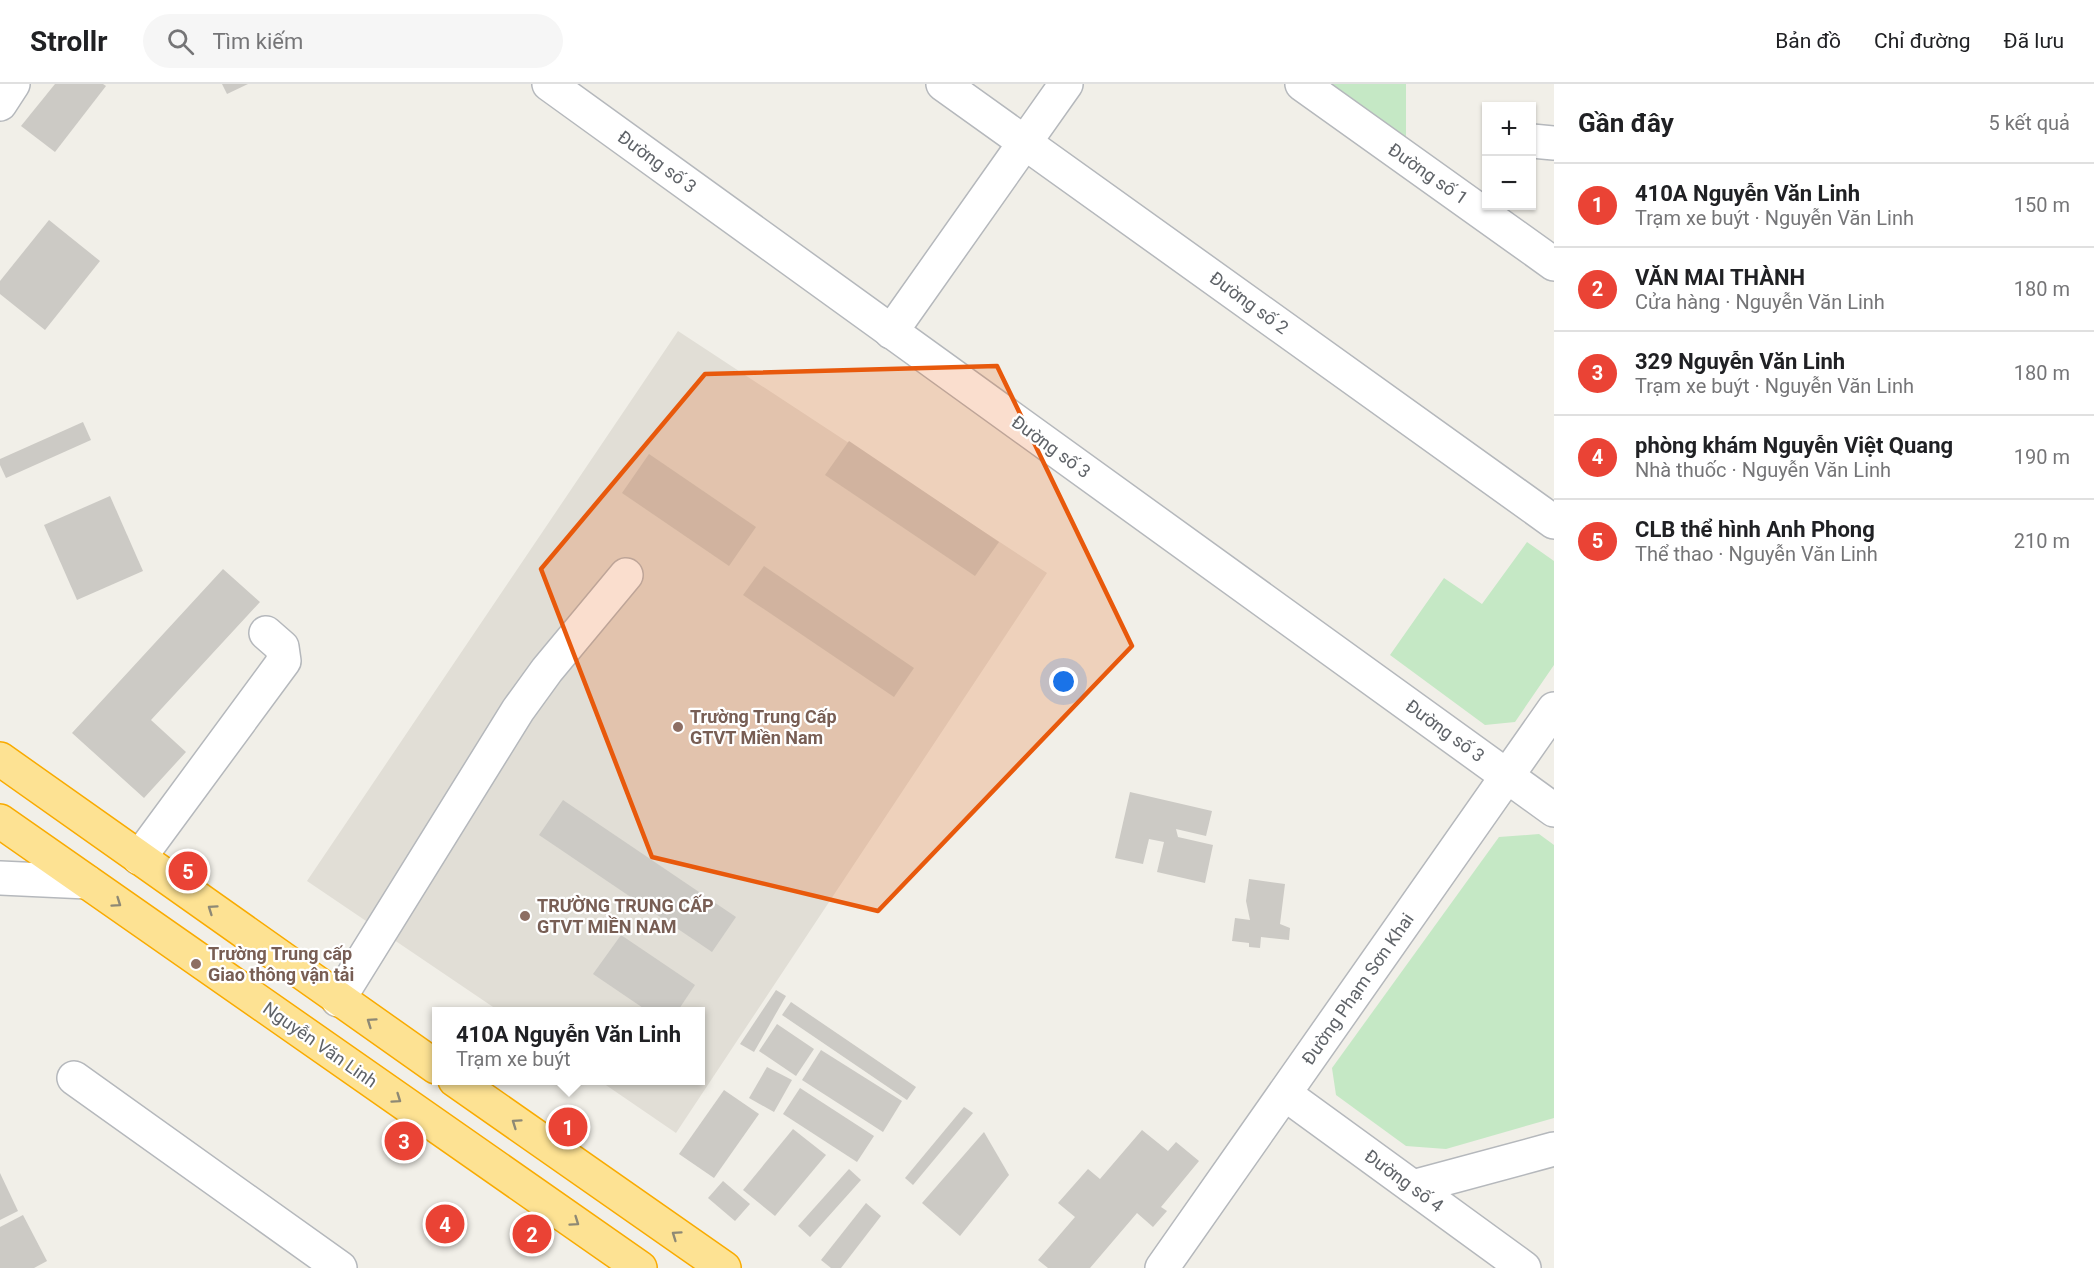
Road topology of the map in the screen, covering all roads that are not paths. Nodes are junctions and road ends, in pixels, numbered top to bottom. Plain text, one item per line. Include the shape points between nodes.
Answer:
1 (13, 84) edge
2 (549, 84) edge
3 (943, 84) edge
4 (1066, 84) edge
5 (1302, 84) edge
6 (0, 104) edge
7 (1536, 141) edge
8 (1025, 143) junction
9 (1554, 143) edge
10 (1554, 264) edge
11 (891, 332) junction
12 (1554, 522) edge
13 (626, 575) dead end
14 (266, 633) dead end
15 (1554, 709) edge
16 (0, 759) edge
17 (1507, 776) junction
18 (1554, 810) edge
19 (0, 821) edge
20 (139, 858) junction
21 (0, 878) edge
22 (87, 882) junction
23 (339, 1000) junction
24 (432, 1064) edge
25 (74, 1078) dead end
26 (462, 1085) edge
27 (1285, 1094) junction
28 (1554, 1149) edge
29 (1413, 1187) junction
30 (339, 1268) edge
31 (640, 1268) edge
32 (724, 1268) edge
33 (1162, 1268) edge
34 (1524, 1268) edge

1 - 6 street
2 - 11 street, Đường số 3
3 - 8 street, Đường số 2
4 - 8 street
5 - 10 street, Đường số 1
7 - 9 street
8 - 11 street
8 - 12 street, Đường số 2
11 - 17 street, Đường số 3
13 - 23 street via 519,710
14 - 20 street via 282,646 284,660
15 - 17 street, Đường Phạm Sơn Khai
16 - 20 highway
17 - 18 street, Đường số 3
17 - 27 street, Đường Phạm Sơn Khai
19 - 22 highway, Nguyễn Văn Linh
23 -> 20 highway
21 - 22 street
22 -> 31 highway, Nguyễn Văn Linh
24 -> 23 highway
25 - 30 street
32 -> 26 highway
27 - 29 street, Đường số 4
27 - 33 street, Đường Phạm Sơn Khai
28 - 29 street
29 - 34 street, Đường số 4

